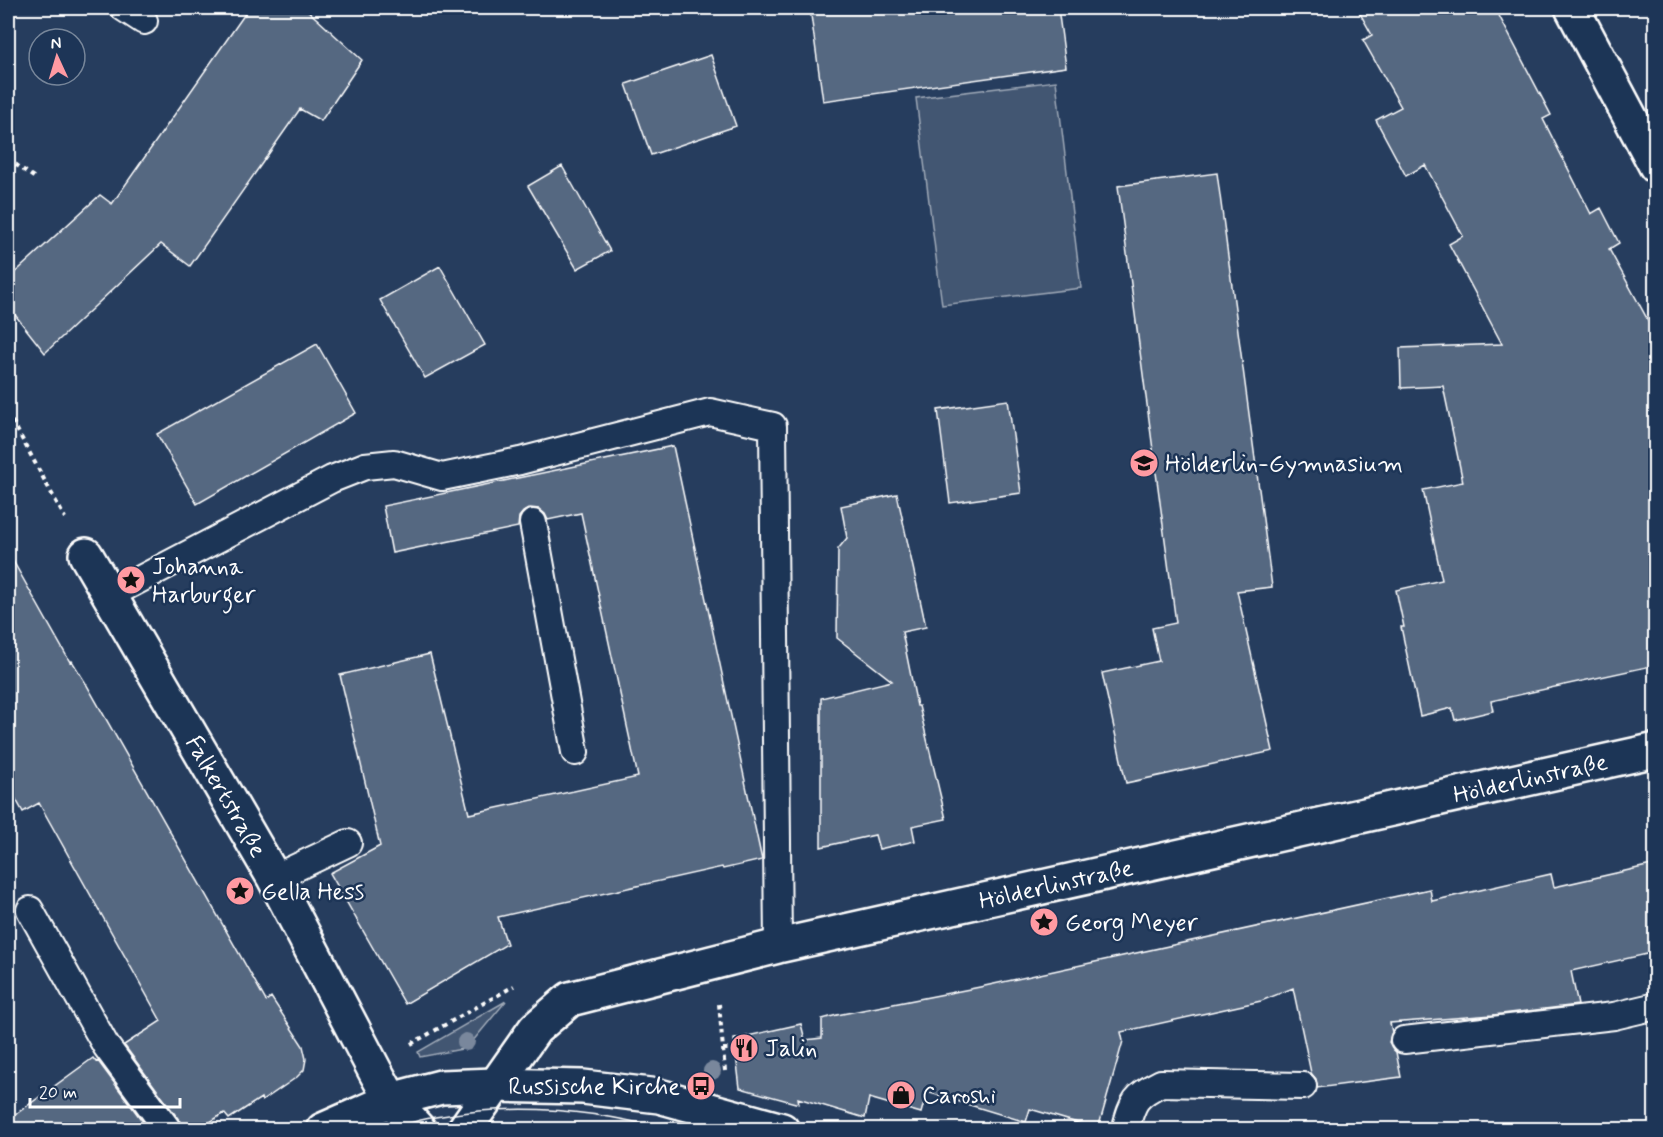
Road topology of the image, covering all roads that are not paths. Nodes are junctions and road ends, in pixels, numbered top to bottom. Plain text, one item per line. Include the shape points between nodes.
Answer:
1 (1572, 8) edge
2 (1656, 166) edge
3 (533, 523) dead end
4 (86, 555) road end
5 (108, 597) junction
6 (1656, 750) edge
7 (575, 752) dead end
8 (348, 843) dead end
9 (274, 878) junction
10 (30, 910) dead end
11 (778, 946) junction
12 (1656, 1006) edge
13 (1404, 1040) dead end
14 (495, 1084) junction
15 (1303, 1086) dead end
16 (392, 1100) junction
17 (168, 1130) edge
18 (324, 1130) edge
19 (419, 1130) edge
20 (464, 1130) edge
21 (782, 1130) edge
22 (1125, 1130) edge

1 - 2 street
3 - 7 lane
4 - 5 street, Falkertstraße
5 - 9 street, Falkertstraße
5 - 11 lane via 332,479 365,466 394,463 442,477 522,469 710,412 773,426
6 - 11 street, Hölderlinstraße
8 - 9 lane
9 - 16 street, Falkertstraße
10 - 17 lane via 106,1046
11 - 14 street, Hölderlinstraße via 570,999 535,1029
12 - 13 lane via 1614,1016
14 - 16 street via 441,1088
14 - 20 street, Hölderlinstraße
14 - 21 street via 583,1087 659,1096
15 - 22 lane via 1161,1083 1132,1104
16 - 18 street
16 - 19 street, Falkertstraße

